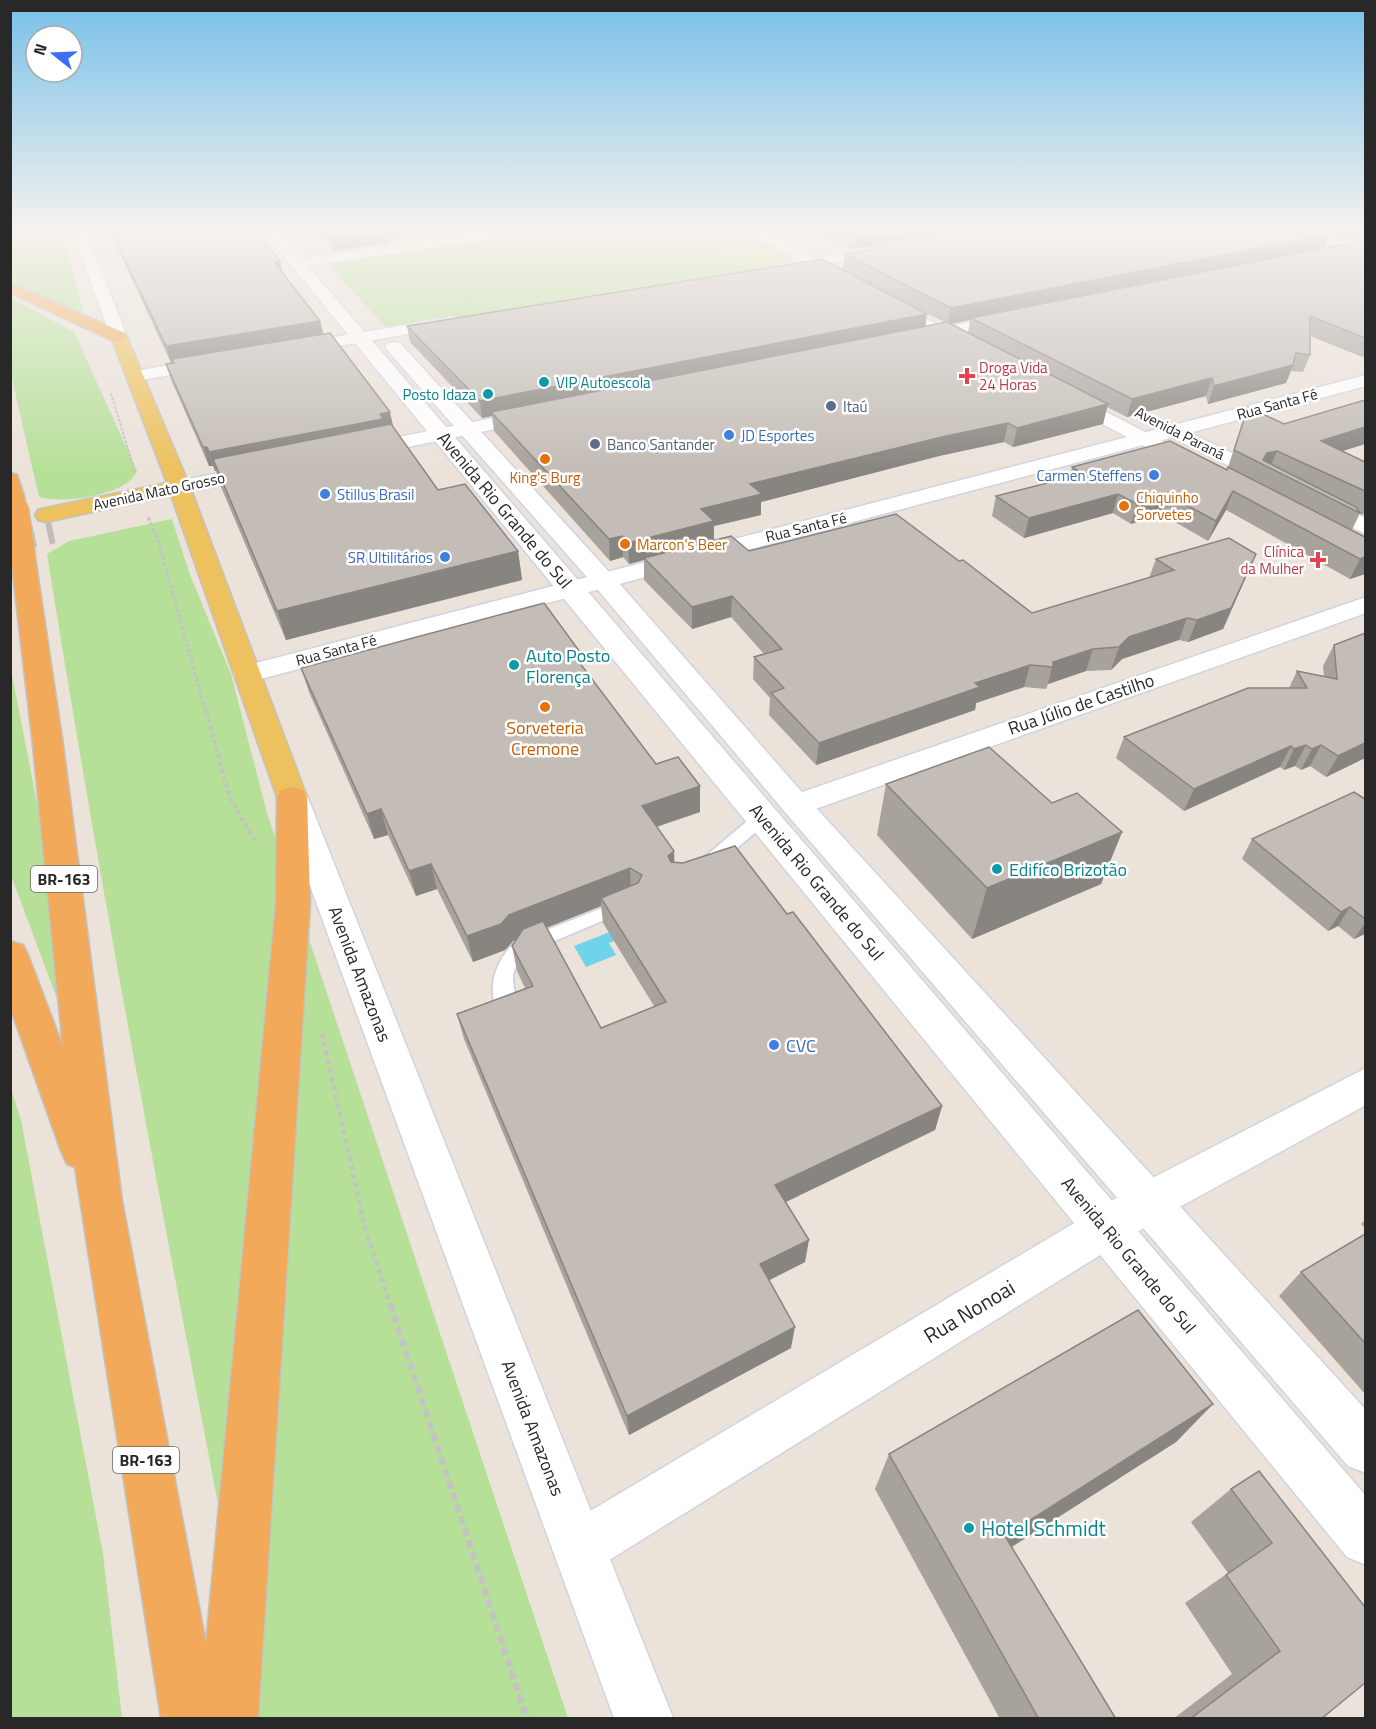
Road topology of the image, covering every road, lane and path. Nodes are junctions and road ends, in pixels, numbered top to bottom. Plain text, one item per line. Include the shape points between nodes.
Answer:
1 (57, 309) edge
2 (108, 309) edge
3 (335, 309) edge
4 (389, 309) edge
5 (454, 309) edge
6 (916, 309) edge
7 (920, 309) edge
8 (395, 315) dead end
9 (368, 318) dead end
10 (471, 319) edge
11 (941, 320) junction
12 (430, 326) junction
13 (382, 334) junction
14 (965, 334) junction
15 (119, 337) junction
16 (359, 338) junction
17 (280, 351) edge
18 (235, 359) edge
19 (135, 376) junction
20 (1070, 378) edge
21 (1365, 380) edge
22 (1042, 385) edge
23 (1091, 388) edge
24 (1144, 416) edge
25 (558, 417) edge
26 (1176, 432) junction
27 (460, 437) junction
28 (1146, 439) junction
29 (345, 461) edge
30 (1209, 472) edge
31 (283, 474) edge
32 (12, 489) edge
33 (181, 494) junction
34 (49, 523) tunnel mouth
35 (1365, 527) edge
36 (586, 583) junction
37 (1365, 604) edge
38 (247, 674) junction
39 (292, 797) junction
40 (780, 811) junction
41 (694, 873) edge
42 (632, 902) edge
43 (10, 955) edge
44 (505, 1007) edge
45 (1365, 1085) edge
46 (100, 1201) junction
47 (1148, 1202) junction
48 (1106, 1228) junction
49 (1365, 1448) edge
50 (1365, 1538) edge
51 (579, 1548) junction
52 (191, 1719) edge
53 (229, 1719) edge
54 (644, 1719) edge

1 - 15 highway
2 - 15 street, Avenida Amazonas
3 - 16 street, Avenida Rio Grande do Sul
4 - 8 path
5 - 12 path
6 - 11 street
7 - 11 street
9 - 13 street, Avenida Rio Grande do Sul
10 - 12 street
11 - 14 street
11 - 14 street via 904,347
12 - 13 street
13 - 16 street
13 - 27 street, Avenida Rio Grande do Sul
14 - 14 street via 1032,321 992,345
15 - 19 main road, Avenida Amazonas
16 - 17 street
16 - 27 street, Avenida Rio Grande do Sul
18 - 19 street
19 - 33 main road, Avenida Amazonas
20 - 23 street
21 - 26 street, Rua Santa Fé
22 - 28 street, Avenida Paraná
24 - 26 street, Avenida Paraná
25 - 27 street
26 - 28 street, Rua Santa Fé
26 - 35 street, Avenida Paraná
27 - 29 street
27 - 36 street, Avenida Rio Grande do Sul
28 - 30 street, Avenida Paraná
28 - 36 street, Rua Santa Fé
31 - 33 street, Avenida Mato Grosso
32 - 46 highway, BR-163, bridge via 48,745
33 - 34 main road, Avenida Mato Grosso
33 - 38 main road, Avenida Amazonas
36 - 38 street, Rua Santa Fé
36 - 40 street, Avenida Rio Grande do Sul
37 - 40 street, Rua Júlio de Castilho
38 - 39 main road, Avenida Amazonas
39 - 51 street, Avenida Amazonas
39 - 53 highway via 294,904
40 - 41 lane
40 - 47 street, Avenida Rio Grande do Sul
40 - 48 street, Avenida Rio Grande do Sul
42 - 44 lane via 520,948 502,969
43 - 46 highway
45 - 47 street, Rua Nonoai
46 - 52 highway, BR-163
47 - 48 street, Rua Nonoai
47 - 49 street, Avenida Rio Grande do Sul
48 - 50 street, Avenida Rio Grande do Sul
48 - 51 street, Rua Nonoai
51 - 54 street, Avenida Amazonas

